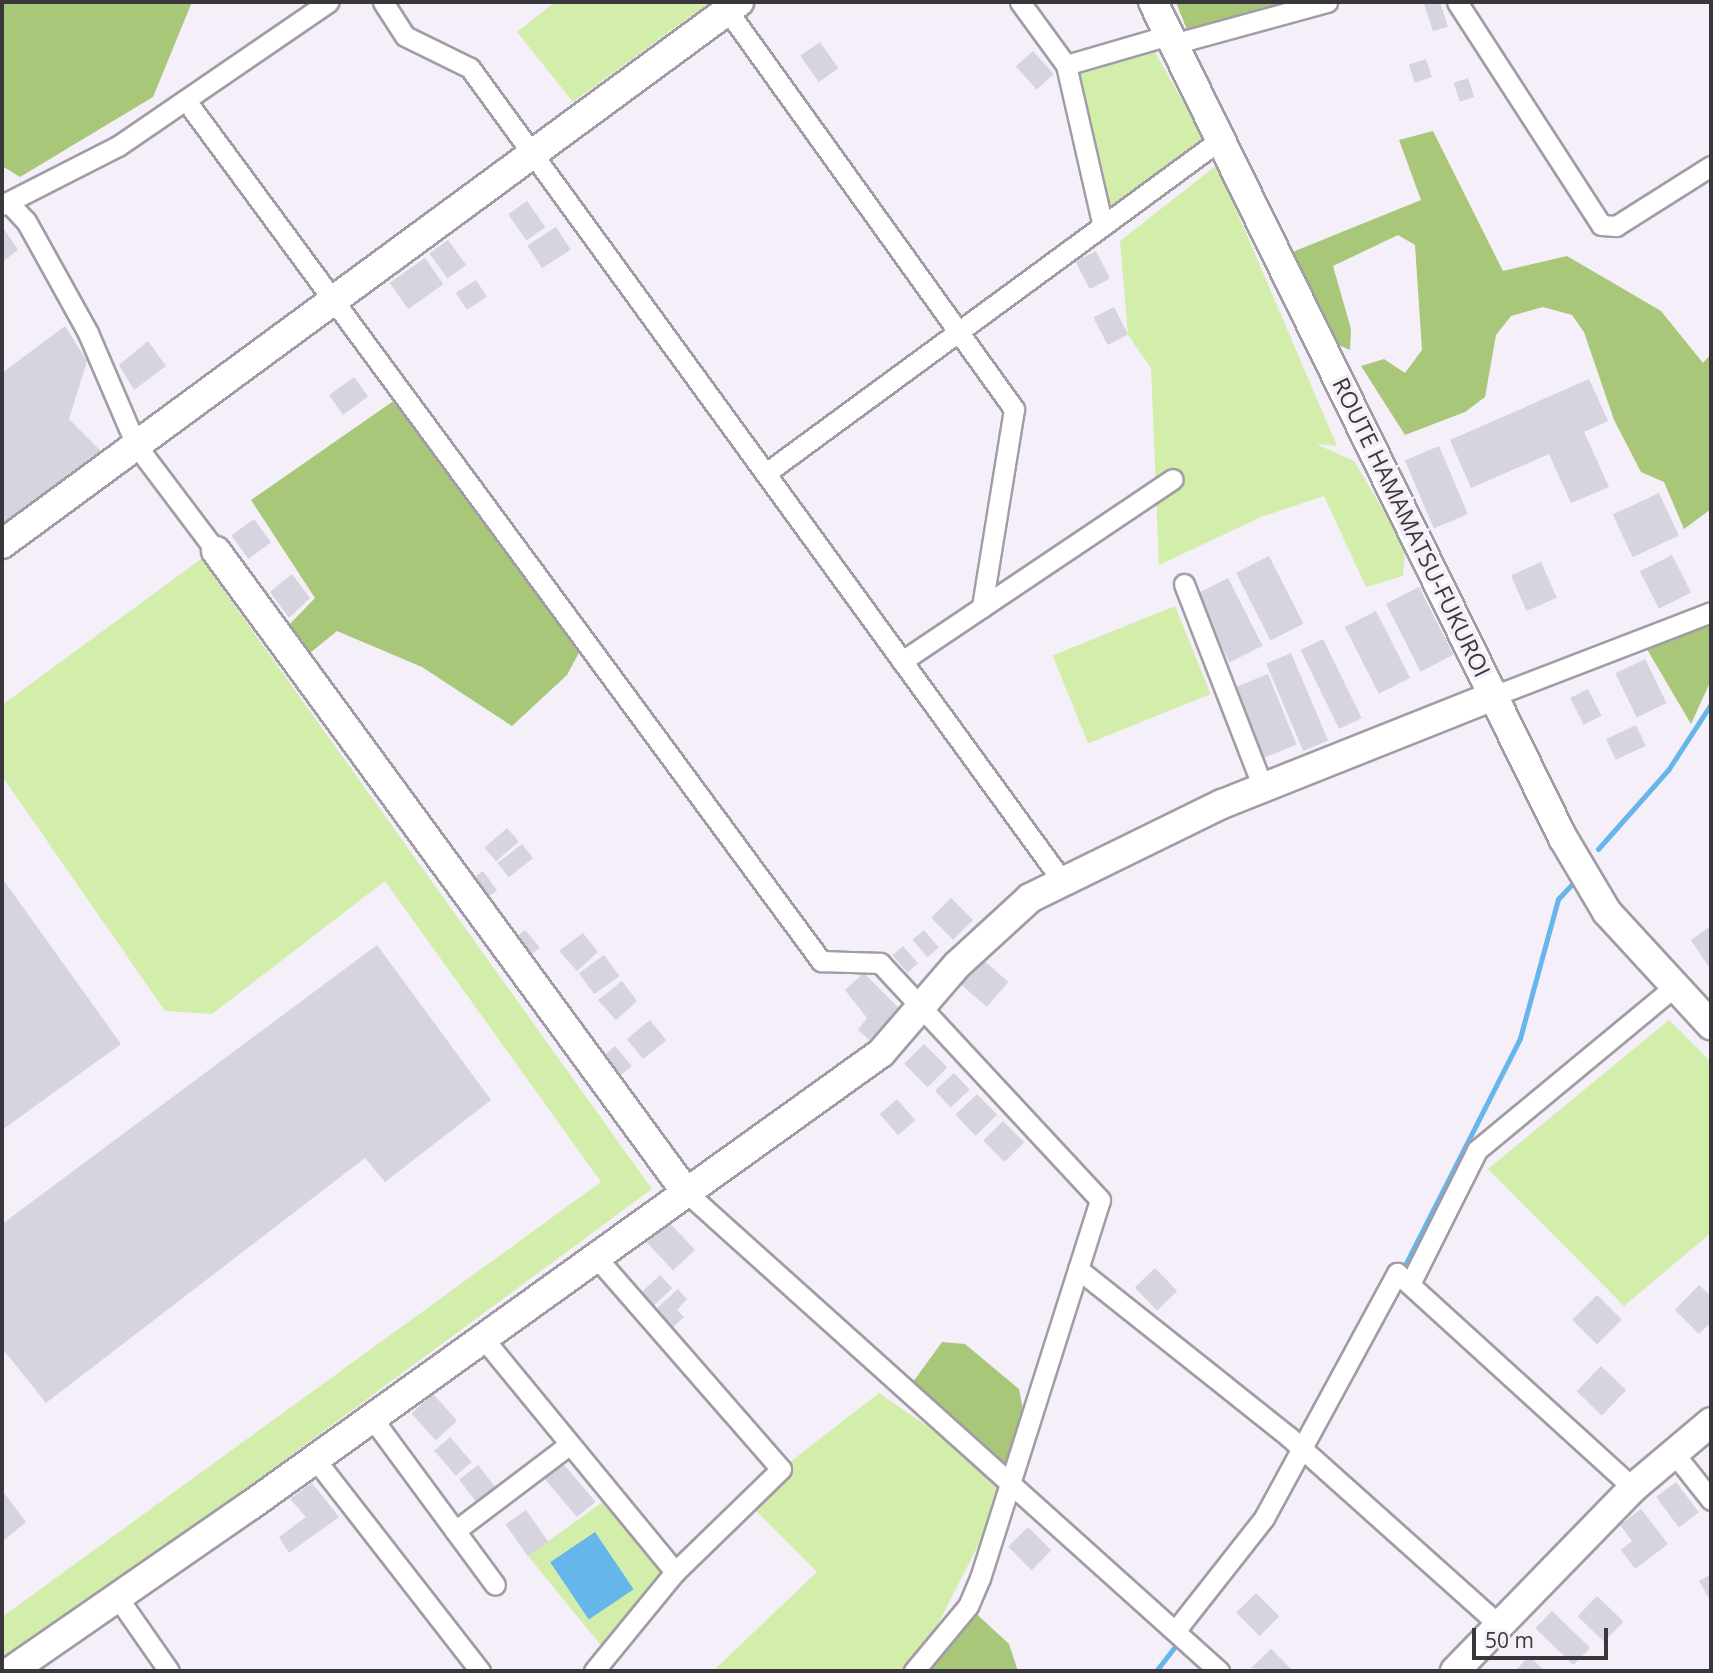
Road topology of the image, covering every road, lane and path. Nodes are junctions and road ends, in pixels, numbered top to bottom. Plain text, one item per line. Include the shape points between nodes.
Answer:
1 (328, 2) edge
2 (383, 2) edge
3 (1020, 2) edge
4 (1153, 2) edge
5 (1327, 2) edge
6 (1457, 2) edge
7 (729, 5) edge
8 (1171, 39) junction
9 (1066, 65) junction
10 (187, 102) junction
11 (1221, 139) junction
12 (530, 156) junction
13 (1711, 166) edge
14 (5, 203) edge
15 (1103, 226) junction
16 (334, 300) junction
17 (957, 332) junction
18 (136, 445) junction
19 (765, 473) junction
20 (1172, 480) dead end
21 (2, 544) edge
22 (216, 551) joint
23 (1184, 584) dead end
24 (982, 607) junction
25 (1711, 612) edge
26 (902, 661) junction
27 (1496, 695) junction
28 (1264, 790) junction
29 (1061, 879) junction
30 (1674, 987) junction
31 (920, 1010) junction
32 (1711, 1025) edge
33 (686, 1192) junction
34 (596, 1257) junction
35 (1078, 1269) junction
36 (1406, 1279) junction
37 (483, 1338) junction
38 (372, 1418) junction
39 (1711, 1422) edge
40 (570, 1444) junction
41 (1301, 1448) junction
42 (1673, 1452) junction
43 (315, 1459) junction
44 (1010, 1483) junction
45 (1633, 1488) junction
46 (1711, 1500) edge
47 (455, 1531) junction
48 (675, 1572) junction
49 (495, 1585) dead end
50 (118, 1598) junction
51 (1499, 1625) junction
52 (1176, 1630) junction
53 (11, 1671) edge
54 (169, 1671) edge
55 (480, 1671) edge
56 (594, 1671) edge
57 (914, 1671) edge
58 (1219, 1671) edge
59 (1455, 1671) edge

1 - 10 street
2 - 12 street via 405,36 470,68
3 - 9 street
4 - 8 street, ROUTE HAMAMATSU-FUKUROI
5 - 8 street
6 - 13 street via 1601,225 1616,226
7 - 12 street
7 - 17 street
8 - 9 street
8 - 11 street, ROUTE HAMAMATSU-FUKUROI
9 - 15 street
10 - 14 street via 118,146
10 - 16 street
11 - 15 street
11 - 27 street, ROUTE HAMAMATSU-FUKUROI
12 - 16 street
12 - 19 street
14 - 18 street via 26,221 89,333
15 - 17 street
16 - 18 street
16 - 31 street via 821,961 880,963
17 - 19 street
17 - 24 street via 1014,410
18 - 21 street
18 - 22 street
19 - 26 street
20 - 24 street
22 - 33 street
23 - 28 street
24 - 26 street
25 - 27 street
26 - 29 street
27 - 28 street
27 - 30 street, ROUTE HAMAMATSU-FUKUROI via 1563,838 1586,876 1608,912
28 - 29 street via 1222,804
29 - 31 street via 1005,918
30 - 32 street, ROUTE HAMAMATSU-FUKUROI
30 - 36 street via 1477,1150
31 - 33 street via 881,1053
31 - 35 street via 1100,1200
33 - 34 street
33 - 44 street
34 - 37 street
34 - 48 street via 781,1469
35 - 41 street
35 - 44 street
36 - 41 street
36 - 45 street
37 - 38 street
37 - 40 street
38 - 43 street
38 - 47 street
39 - 42 street
40 - 47 street
40 - 48 street
41 - 51 street
41 - 52 street via 1264,1518
42 - 45 street
42 - 46 street
43 - 50 street
43 - 55 street
44 - 52 street
44 - 57 street via 968,1606
45 - 51 street
47 - 49 street
48 - 56 street
50 - 53 street
50 - 54 street
51 - 59 street
52 - 58 street

